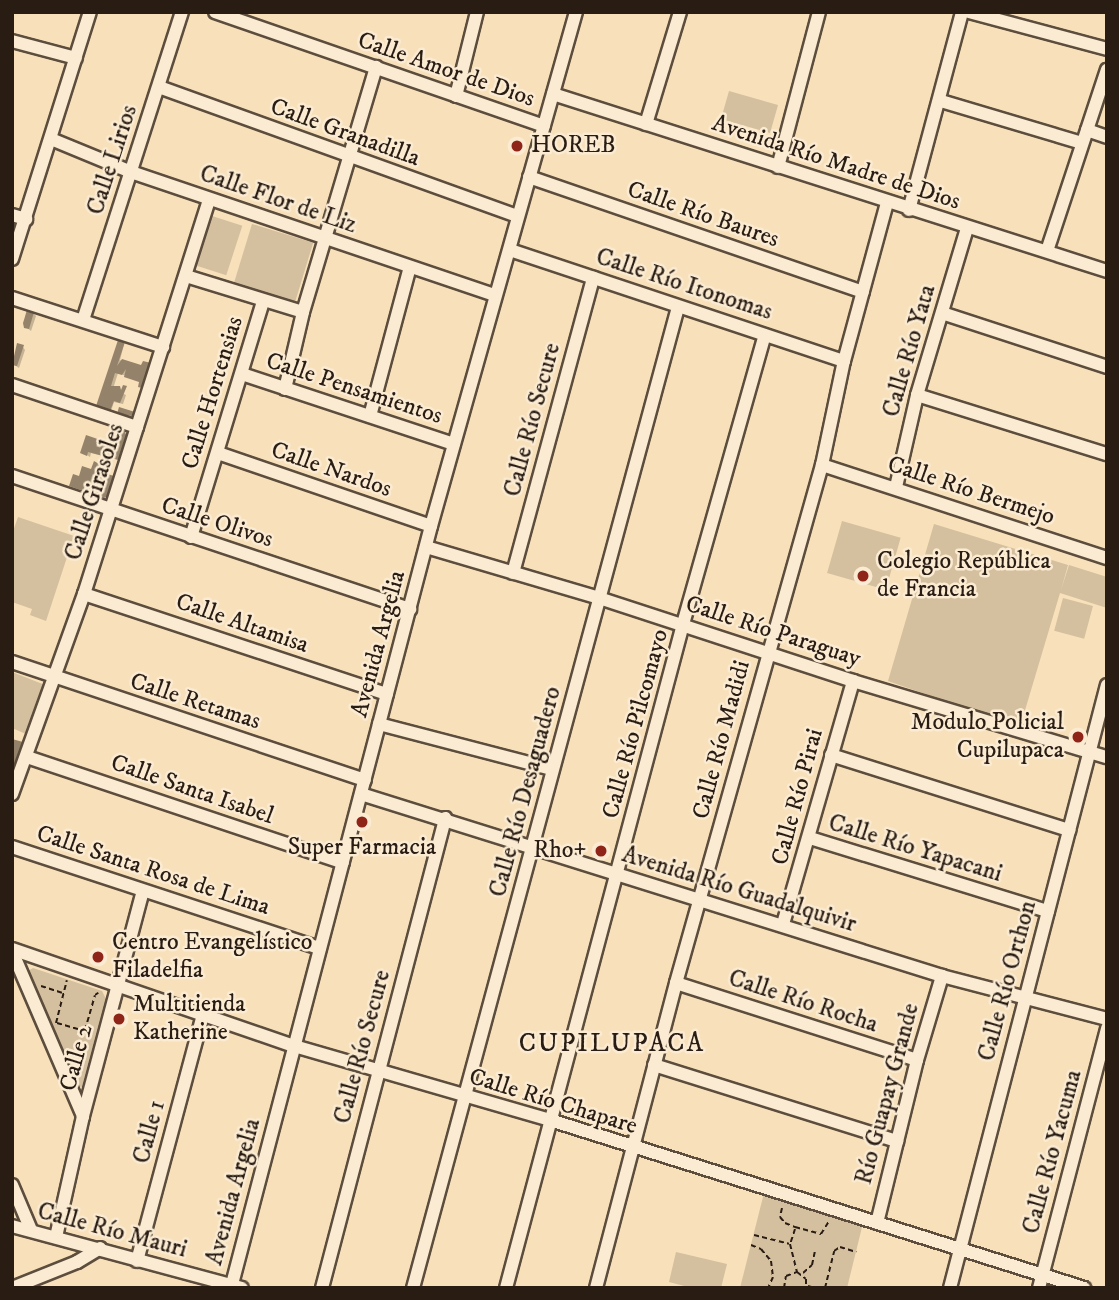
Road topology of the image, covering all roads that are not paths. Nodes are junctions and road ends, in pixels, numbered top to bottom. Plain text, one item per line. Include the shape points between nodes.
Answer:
1 (90, 12) edge
2 (182, 12) edge
3 (215, 12) edge
4 (477, 12) edge
5 (576, 12) edge
6 (680, 12) edge
7 (819, 12) edge
8 (962, 12) edge
9 (969, 12) edge
10 (231, 14) edge
11 (12, 41) edge
12 (1107, 49) edge
13 (76, 58) junction
14 (376, 67) junction
15 (1107, 70) edge
16 (159, 87) junction
17 (553, 94) junction
18 (456, 96) junction
19 (941, 101) junction
20 (646, 124) junction
21 (544, 126) junction
22 (1084, 136) junction
23 (1107, 137) edge
24 (51, 139) junction
25 (349, 157) junction
26 (778, 166) junction
27 (131, 172) junction
28 (529, 177) junction
29 (209, 199) junction
30 (887, 203) junction
31 (909, 210) junction
32 (12, 215) edge
33 (518, 216) junction
34 (26, 219) junction
35 (967, 228) junction
36 (325, 237) junction
37 (509, 250) junction
38 (1047, 251) junction
39 (12, 260) edge
40 (410, 267) junction
41 (1107, 271) edge
42 (186, 276) junction
43 (593, 278) junction
44 (863, 292) junction
45 (495, 295) junction
46 (12, 298) edge
47 (263, 302) junction
48 (678, 307) junction
49 (303, 312) junction
50 (942, 313) junction
51 (83, 320) junction
52 (765, 335) junction
53 (163, 347) junction
54 (844, 361) junction
55 (1107, 367) edge
56 (242, 374) junction
57 (12, 385) edge
58 (285, 389) junction
59 (917, 395) junction
60 (370, 416) junction
61 (137, 427) junction
62 (454, 444) junction
63 (218, 453) junction
64 (1107, 454) edge
65 (822, 465) junction
66 (12, 476) edge
67 (896, 487) junction
68 (111, 510) junction
69 (431, 526) junction
70 (191, 537) junction
71 (426, 547) junction
72 (1107, 558) edge
73 (513, 573) junction
74 (84, 594) junction
75 (599, 597) junction
76 (410, 609) junction
77 (683, 624) junction
78 (768, 652) junction
79 (12, 662) edge
80 (56, 678) junction
81 (853, 681) junction
82 (1107, 685) edge
83 (387, 694) junction
84 (379, 724) junction
85 (1089, 752) junction
86 (831, 755) junction
87 (27, 757) junction
88 (1107, 757) edge
89 (552, 769) junction
90 (365, 780) junction
91 (12, 794) edge
92 (361, 794) junction
93 (445, 818) junction
94 (1069, 830) junction
95 (810, 838) junction
96 (534, 846) junction
97 (12, 847) edge
98 (343, 863) junction
99 (618, 875) junction
100 (143, 891) junction
101 (700, 898) junction
102 (1048, 911) junction
103 (783, 924) junction
104 (320, 948) junction
105 (12, 950) edge
106 (942, 976) junction
107 (676, 983) junction
108 (118, 985) junction
109 (1026, 997) junction
110 (203, 1014) junction
111 (1107, 1019) edge
112 (1107, 1028) edge
113 (295, 1046) junction
114 (917, 1060) junction
115 (654, 1065) junction
116 (379, 1071) junction
117 (466, 1097) junction
118 (83, 1116) junction
119 (550, 1121) junction
120 (897, 1141) junction
121 (631, 1148) junction
122 (12, 1185) edge
123 (877, 1223) junction
124 (12, 1226) edge
125 (31, 1230) junction
126 (56, 1237) junction
127 (100, 1248) junction
128 (960, 1249) junction
129 (137, 1261) junction
130 (1043, 1274) junction
131 (12, 1287) edge
132 (235, 1287) edge
133 (321, 1288) edge
134 (413, 1288) edge
135 (506, 1288) edge
136 (596, 1288) edge
137 (950, 1288) edge
138 (1040, 1288) edge
139 (1084, 1288) edge

1 - 13 street
2 - 16 street, Calle Lirios
3 - 10 street, Calle Amor de Dios
4 - 18 street
5 - 17 street, Avenida Argelia
6 - 20 street
7 - 26 street
8 - 19 street
9 - 12 street
10 - 14 street, Calle Amor de Dios
11 - 13 street
13 - 24 street
14 - 18 street, Calle Amor de Dios
14 - 25 street
15 - 22 street
16 - 25 street, Calle Granadilla
16 - 27 street, Calle Lirios
17 - 20 street, Avenida Río Madre de Dios
17 - 21 street, Avenida Argelia
18 - 21 street, Calle Amor de Dios
19 - 22 street
19 - 31 street
20 - 26 street, Avenida Río Madre de Dios
21 - 28 street, Avenida Argelia
22 - 23 street
22 - 38 street
24 - 27 street, Calle Flor de Liz
24 - 34 street
25 - 33 street, Calle Granadilla
25 - 36 street
26 - 30 street, Avenida Río Madre de Dios
27 - 29 street, Calle Flor de Liz
27 - 51 street, Calle Lirios
28 - 33 street, Avenida Argelia
28 - 44 street, Calle Río Baures
29 - 36 street, Calle Flor de Liz
29 - 42 street, Calle Girasoles
30 - 31 street, Avenida Río Madre de Dios
30 - 44 street, Calle Río Madidi
31 - 35 street, Avenida Río Madre de Dios
32 - 34 street
33 - 37 street, Avenida Argelia
34 - 39 street
35 - 38 street, Avenida Río Madre de Dios
35 - 50 street, Calle Río Yata
36 - 40 street, Calle Flor de Liz
36 - 49 street
37 - 43 street, Calle Río Itonomas
37 - 45 street, Avenida Argelia
38 - 41 street, Avenida Río Madre de Dios
40 - 45 street, Calle Flor de Liz
40 - 60 street
42 - 47 street
42 - 53 street, Calle Girasoles
43 - 48 street, Calle Río Itonomas
43 - 73 street, Calle Río Secure
44 - 54 street, Calle Río Madidi
45 - 62 street, Avenida Argelia
46 - 51 street
47 - 49 street
47 - 56 street, Calle Hortensias
48 - 52 street, Calle Río Itonomas
48 - 75 street, Calle Río Desaguadero
49 - 58 street
50 - 55 street
50 - 59 street, Calle Río Yata
51 - 53 street
52 - 54 street, Calle Río Itonomas
52 - 77 street, Calle Río Pilcomayo
53 - 61 street, Calle Girasoles
54 - 65 street, Calle Río Madidi
56 - 58 street, Calle Pensamientos
56 - 63 street, Calle Hortensias
57 - 61 street
58 - 60 street, Calle Pensamientos
59 - 64 street
59 - 67 street, Calle Río Yata
60 - 62 street, Calle Pensamientos
61 - 68 street, Calle Girasoles
62 - 69 street, Avenida Argelia
63 - 69 street, Calle Nardos
63 - 70 street, Calle Hortensias
65 - 67 street, Calle Río Bermejo
65 - 78 street, Calle Río Madidi
66 - 68 street, Calle Olivos
67 - 72 street, Calle Río Bermejo
68 - 70 street, Calle Olivos
68 - 74 street, Calle Girasoles
69 - 71 street, Avenida Argelia
70 - 76 street, Calle Olivos
71 - 73 street, Calle Río Paraguay
71 - 76 street, Avenida Argelia
73 - 75 street, Calle Río Paraguay
74 - 80 street, Calle Girasoles
74 - 83 street, Calle Altamisa
75 - 77 street, Calle Río Paraguay
75 - 89 street, Calle Río Desaguadero
76 - 83 street, Avenida Argelia
77 - 78 street, Calle Río Paraguay
77 - 99 street, Calle Río Pilcomayo
78 - 81 street, Calle Río Paraguay
78 - 101 street, Calle Río Madidi
79 - 80 street, Calle Retamas
80 - 87 street, Calle Girasoles
80 - 90 street, Calle Retamas
81 - 85 street, Calle Río Paraguay
81 - 86 street, Calle Río Pirai
82 - 85 street, Calle Río Orthon
83 - 84 street, Avenida Argelia
84 - 89 street
84 - 90 street, Avenida Argelia
85 - 88 street, Calle Río Paraguay
85 - 94 street, Calle Río Orthon
86 - 94 street
86 - 95 street, Calle Río Pirai
87 - 91 street, Calle Girasoles
87 - 98 street, Calle Santa Isabel
89 - 96 street, Calle Río Desaguadero
90 - 92 street, Avenida Argelia
92 - 93 street, Avenida Río Guadalquivir
92 - 98 street, Avenida Argelia
93 - 96 street, Avenida Río Guadalquivir
93 - 116 street, Calle Río Secure
94 - 102 street, Calle Río Orthon
95 - 102 street, Calle Río Yapacani
95 - 103 street, Calle Río Pirai
96 - 99 street, Avenida Río Guadalquivir
96 - 117 street, Calle Río Desaguadero
97 - 100 street, Calle Santa Rosa de Lima
98 - 104 street, Avenida Argelia
99 - 101 street, Avenida Río Guadalquivir
99 - 119 street, Calle Río Pilcomayo
100 - 104 street, Calle Santa Rosa de Lima
100 - 108 street, Calle 2
101 - 103 street, Avenida Río Guadalquivir
101 - 107 street, Calle Río Madidi
102 - 109 street, Calle Río Orthon
103 - 106 street, Avenida Río Guadalquivir
104 - 113 street, Avenida Argelia
105 - 108 street, Calle Río Chapare
105 - 118 street
106 - 109 street, Avenida Río Guadalquivir
106 - 114 street, Río Guapay Grande
107 - 114 street, Calle Río Rocha
107 - 115 street, Calle Río Madidi
108 - 110 street, Calle Río Chapare
108 - 118 street, Calle 2
109 - 111 street, Avenida Río Guadalquivir
109 - 128 street, Calle Río Orthon
110 - 113 street, Calle Río Chapare
110 - 129 street, Calle 1
112 - 130 street, Calle Río Yacuma
113 - 116 street, Calle Río Chapare
113 - 132 street, Avenida Argelia
114 - 120 street, Río Guapay Grande
115 - 120 street
115 - 121 street, Calle Río Madidi
116 - 117 street, Calle Río Chapare
116 - 133 street, Calle Río Secure
117 - 119 street, Calle Río Chapare
117 - 134 street, Calle Río Desaguadero
118 - 126 street, Calle 2
119 - 121 street, Calle Río Chapare
119 - 135 street, Calle Río Pilcomayo
120 - 123 street, Río Guapay Grande
121 - 123 street, Calle Río Chapare
121 - 136 street, Calle Río Madidi
122 - 125 street
123 - 128 street, Calle Río Chapare
124 - 125 street, Calle Río Mauri
125 - 126 street, Calle Río Mauri
126 - 127 street, Calle Río Mauri
127 - 129 street, Calle Río Mauri
127 - 131 street
128 - 130 street, Calle Río Chapare
128 - 137 street, Calle Río Orthon
129 - 132 street, Calle Río Mauri
130 - 138 street, Calle Río Yacuma
130 - 139 street, Calle Río Chapare

